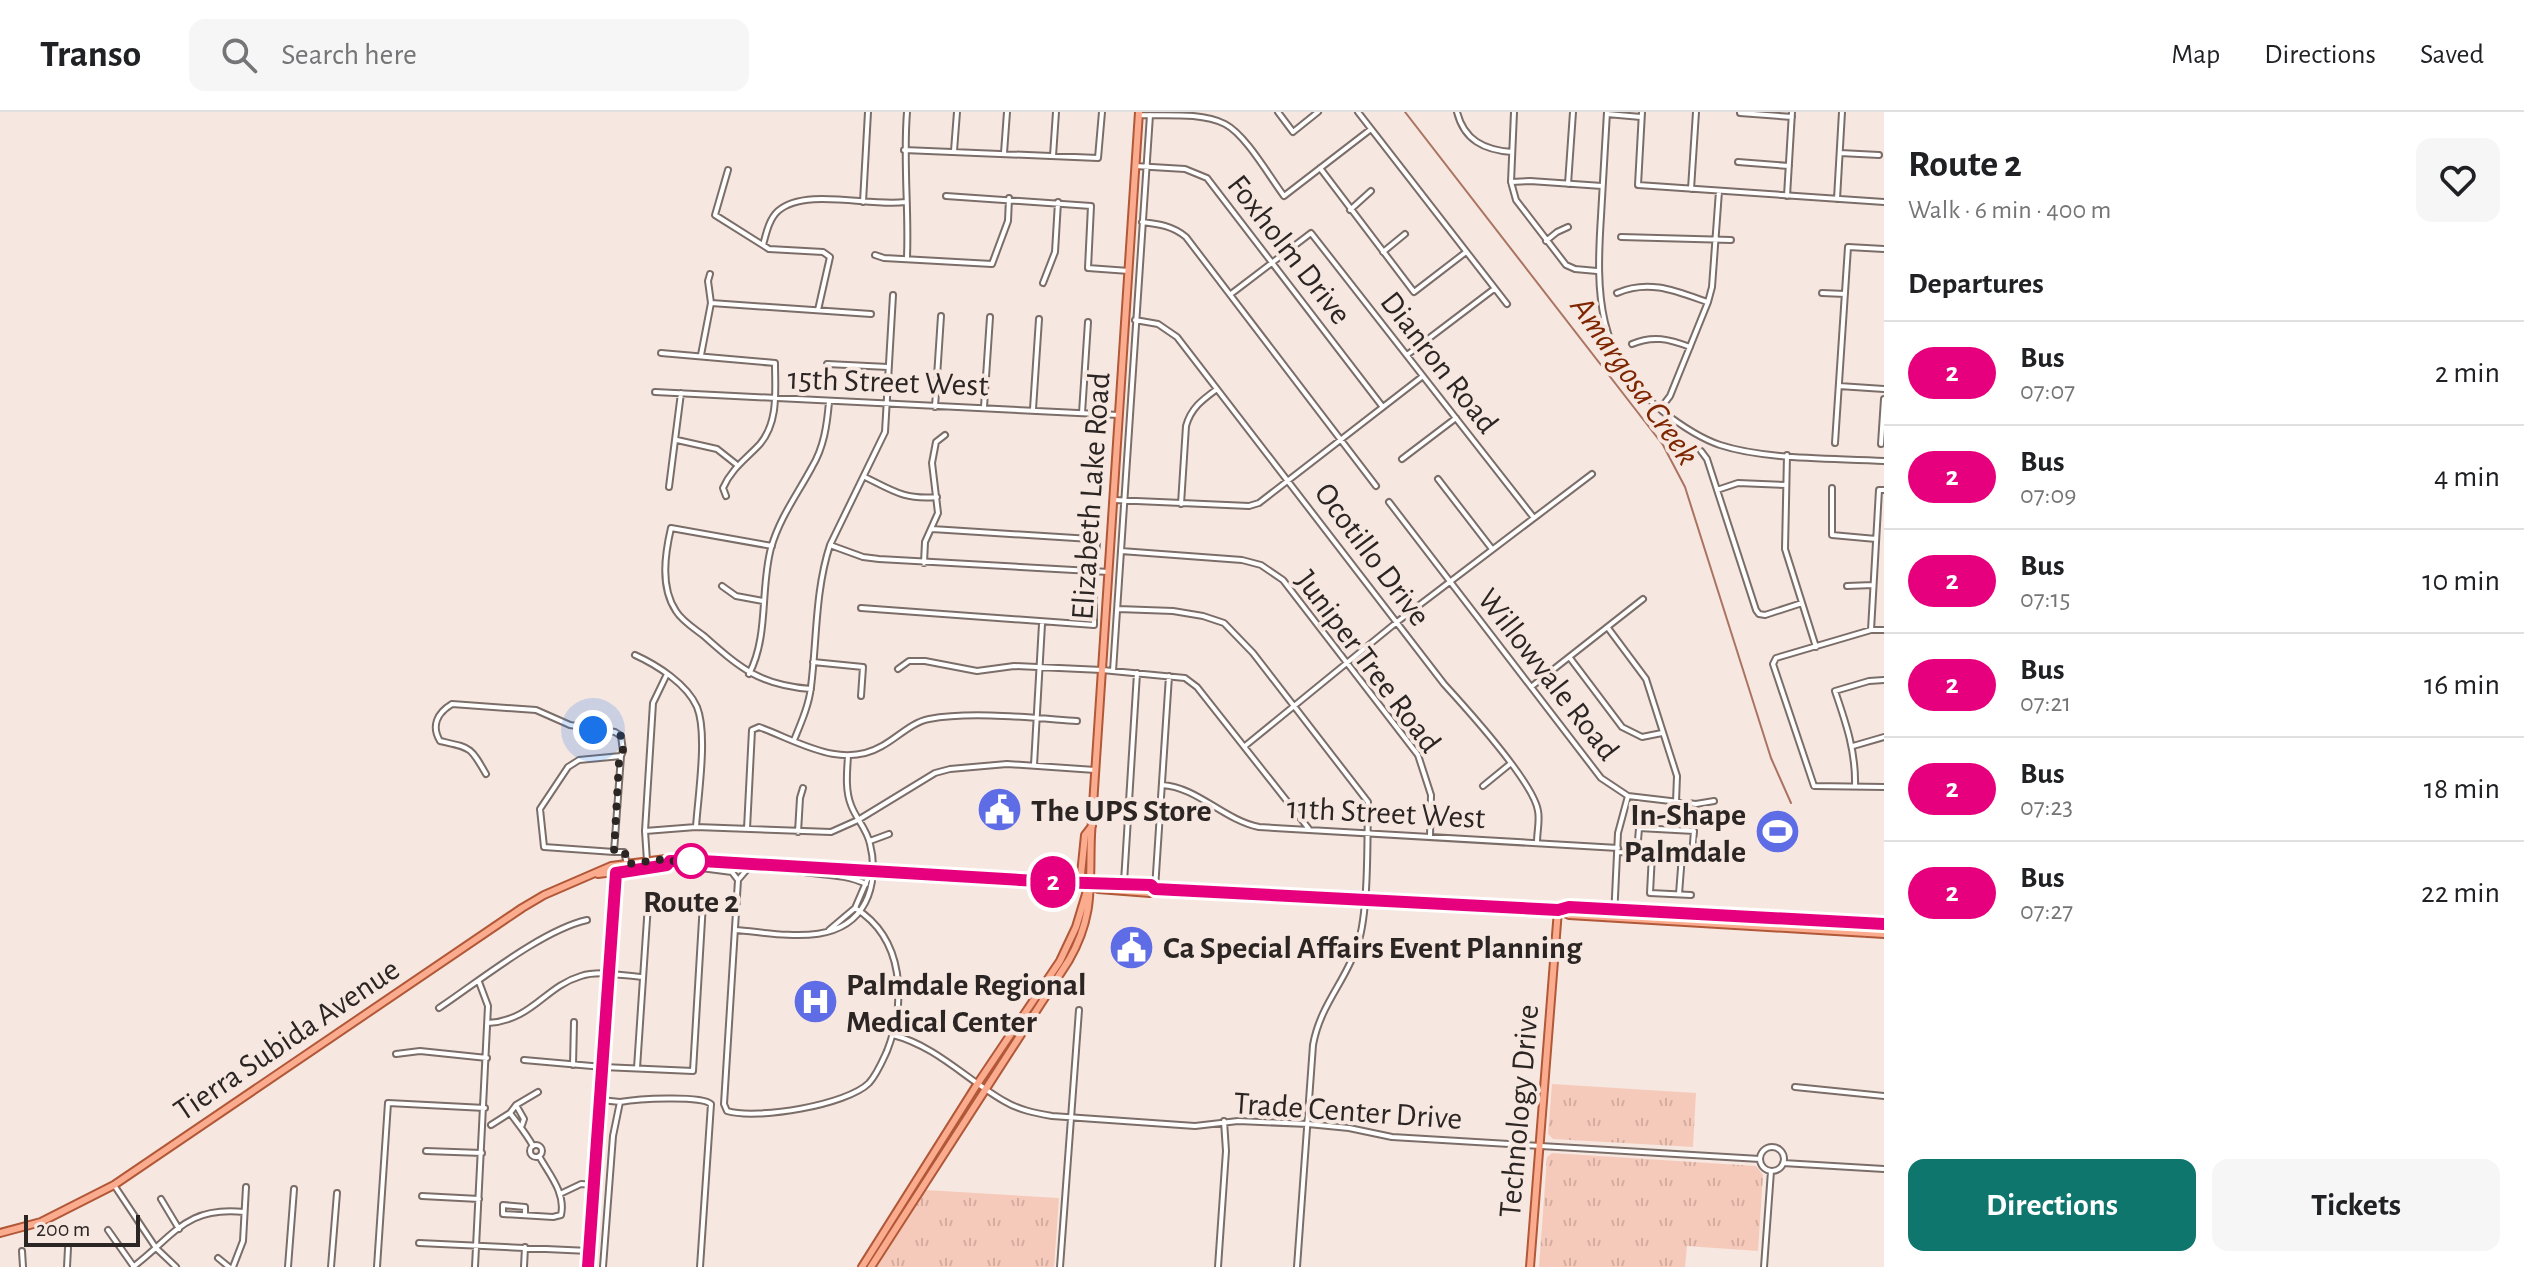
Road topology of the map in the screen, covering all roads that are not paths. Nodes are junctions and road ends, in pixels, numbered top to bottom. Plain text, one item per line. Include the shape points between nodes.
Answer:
1 (868, 112) edge
2 (907, 112) edge
3 (957, 112) edge
4 (1007, 112) edge
5 (1056, 112) edge
6 (1102, 112) edge
7 (1278, 112) edge
8 (1318, 112) edge
9 (1358, 112) edge
10 (1457, 112) edge
11 (1514, 112) edge
12 (1573, 112) edge
13 (1696, 112) edge
14 (1842, 112) edge
15 (1138, 113) edge
16 (1607, 113) edge
17 (1740, 113) edge
18 (1173, 114) edge
19 (1792, 114) edge
20 (1150, 115) junction
21 (1642, 115) edge
22 (1371, 129) junction
23 (904, 150) junction
24 (954, 151) junction
25 (1512, 152) junction
26 (1004, 153) junction
27 (1840, 153) junction
28 (1879, 155) dead end
29 (1053, 156) junction
30 (1738, 162) dead end
31 (1135, 166) junction
32 (1789, 166) junction
33 (1146, 167) junction
34 (1320, 168) junction
35 (728, 170) dead end
36 (1511, 182) junction
37 (1568, 184) junction
38 (1602, 186) junction
39 (1691, 189) junction
40 (1371, 191) dead end
41 (1719, 191) junction
42 (946, 196) dead end
43 (1787, 196) junction
44 (1009, 198) junction
45 (1837, 199) junction
46 (863, 202) junction
47 (905, 202) junction
48 (1058, 202) junction
49 (1884, 202) edge
50 (1350, 210) junction
51 (1142, 222) junction
52 (1568, 227) dead end
53 (1405, 234) dead end
54 (1621, 237) dead end
55 (1716, 239) junction
56 (1731, 240) dead end
57 (1546, 241) junction
58 (763, 245) junction
59 (1884, 249) edge
60 (1383, 252) junction
61 (1466, 252) junction
62 (875, 255) dead end
63 (907, 257) junction
64 (1273, 261) junction
65 (1129, 271) junction
66 (1597, 271) junction
67 (710, 274) dead end
68 (1043, 283) dead end
69 (1494, 289) junction
70 (1617, 293) dead end
71 (1822, 293) dead end
72 (1231, 294) junction
73 (1845, 294) junction
74 (893, 295) dead end
75 (1708, 302) junction
76 (711, 303) junction
77 (1507, 304) dead end
78 (818, 310) junction
79 (871, 314) dead end
80 (941, 316) dead end
81 (990, 317) dead end
82 (1039, 319) dead end
83 (1135, 320) junction
84 (1088, 322) dead end
85 (1632, 344) dead end
86 (1690, 347) junction
87 (661, 353) dead end
88 (701, 355) junction
89 (1407, 355) junction
90 (827, 364) dead end
91 (889, 367) junction
92 (1424, 376) junction
93 (1839, 386) junction
94 (1217, 389) junction
95 (1884, 389) edge
96 (655, 392) dead end
97 (681, 393) junction
98 (775, 399) junction
99 (1884, 399) edge
100 (829, 402) junction
101 (887, 404) junction
102 (1382, 406) junction
103 (935, 407) junction
104 (984, 407) junction
105 (1033, 409) junction
106 (1660, 409) junction
107 (1082, 413) junction
108 (1119, 415) junction
109 (1456, 418) junction
110 (945, 435) dead end
111 (1341, 439) junction
112 (677, 440) junction
113 (1835, 443) dead end
114 (1881, 444) dead end
115 (1701, 451) dead end
116 (1787, 455) junction
117 (1402, 459) dead end
118 (1884, 461) edge
119 (737, 465) junction
120 (1592, 474) dead end
121 (865, 477) junction
122 (1289, 479) junction
123 (1438, 479) dead end
124 (1786, 485) junction
125 (1376, 486) dead end
126 (669, 487) dead end
127 (1832, 488) dead end
128 (1717, 490) junction
129 (1881, 490) edge
130 (726, 496) dead end
131 (937, 497) junction
132 (1114, 500) junction
133 (1125, 501) junction
134 (1389, 502) dead end
135 (1181, 504) junction
136 (1534, 518) junction
137 (932, 529) junction
138 (1876, 539) junction
139 (830, 545) junction
140 (772, 546) junction
141 (1492, 549) junction
142 (1121, 551) junction
143 (924, 563) junction
144 (1085, 570) junction
145 (1109, 572) junction
146 (1449, 582) junction
147 (1873, 585) junction
148 (722, 586) dead end
149 (1847, 586) dead end
150 (1643, 599) dead end
151 (763, 601) junction
152 (1802, 603) junction
153 (861, 608) dead end
154 (1118, 609) junction
155 (1397, 622) junction
156 (1042, 623) junction
157 (1608, 628) junction
158 (1871, 630) junction
159 (1884, 630) edge
160 (1816, 648) junction
161 (635, 655) dead end
162 (1570, 658) junction
163 (813, 662) junction
164 (1348, 662) junction
165 (1040, 668) junction
166 (898, 669) dead end
167 (1102, 670) junction
168 (1113, 671) junction
169 (1137, 673) junction
170 (667, 674) junction
171 (749, 674) junction
172 (1169, 676) junction
173 (1884, 680) edge
174 (1531, 687) junction
175 (811, 689) junction
176 (861, 696) dead end
177 (1293, 706) junction
178 (1036, 719) junction
179 (1077, 721) dead end
180 (1663, 733) junction
181 (1884, 737) edge
182 (794, 740) junction
183 (1245, 746) junction
184 (1853, 746) junction
185 (621, 756) junction
186 (848, 756) junction
187 (1510, 764) junction
188 (1034, 765) junction
189 (1095, 770) junction
190 (486, 774) dead end
191 (1162, 785) junction
192 (1483, 786) dead end
193 (1855, 786) junction
194 (1884, 787) edge
195 (803, 788) dead end
196 (1628, 796) junction
197 (1714, 801) dead end
198 (1676, 802) junction
199 (858, 820) junction
200 (1092, 826) junction
201 (696, 827) junction
202 (747, 829) junction
203 (1309, 829) junction
204 (645, 831) junction
205 (798, 832) junction
206 (1367, 833) junction
207 (889, 834) dead end
208 (1430, 836) junction
209 (870, 841) junction
210 (1537, 842) junction
211 (1618, 850) junction
212 (614, 852) junction
213 (1637, 853) junction
214 (647, 861) junction
215 (670, 861) junction
216 (686, 861) junction
217 (743, 863) junction
218 (752, 863) junction
219 (627, 864) junction
220 (618, 865) junction
221 (775, 865) junction
222 (871, 871) junction
223 (616, 873) junction
224 (594, 874) junction
225 (737, 877) junction
226 (1045, 882) junction
227 (1124, 883) junction
228 (866, 884) junction
229 (1089, 884) junction
230 (1155, 889) junction
231 (1679, 894) junction
232 (1691, 895) dead end
233 (1364, 901) junction
234 (855, 908) junction
235 (1558, 910) junction
236 (861, 911) junction
237 (1614, 914) junction
238 (587, 920) dead end
239 (1864, 923) junction
240 (1884, 929) edge
241 (735, 930) junction
242 (1829, 931) junction
243 (828, 932) junction
244 (1065, 959) junction
245 (609, 975) junction
246 (643, 977) junction
247 (479, 982) junction
248 (439, 1008) dead end
249 (1079, 1010) dead end
250 (574, 1022) dead end
251 (488, 1023) junction
252 (893, 1035) junction
253 (396, 1054) dead end
254 (487, 1058) junction
255 (524, 1060) dead end
256 (573, 1065) junction
257 (603, 1067) junction
258 (637, 1068) junction
259 (978, 1083) junction
260 (1795, 1087) dead end
261 (986, 1089) junction
262 (538, 1092) dead end
263 (1884, 1096) edge
264 (601, 1100) junction
265 (620, 1102) junction
266 (516, 1105) junction
267 (485, 1108) junction
268 (510, 1113) junction
269 (1072, 1118) junction
270 (1224, 1121) junction
271 (1308, 1124) junction
272 (491, 1125) dead end
273 (522, 1126) junction
274 (1538, 1145) junction
275 (426, 1151) dead end
276 (482, 1153) junction
277 (1760, 1159) junction
278 (1783, 1163) junction
279 (1884, 1169) edge
280 (1771, 1171) junction
281 (114, 1185) junction
282 (594, 1185) junction
283 (246, 1187) dead end
284 (294, 1189) dead end
285 (337, 1193) dead end
286 (560, 1194) junction
287 (422, 1196) dead end
288 (161, 1199) dead end
289 (479, 1199) junction
290 (244, 1212) junction
291 (525, 1215) junction
292 (179, 1229) junction
293 (108, 1230) dead end
294 (0, 1233) edge
295 (419, 1243) dead end
296 (476, 1244) junction
297 (525, 1247) junction
298 (68, 1248) dead end
299 (156, 1248) junction
300 (878, 1250) junction
301 (22, 1251) dead end
302 (589, 1251) junction
303 (218, 1258) dead end
304 (23, 1267) edge
305 (67, 1267) edge
306 (133, 1267) edge
307 (176, 1267) edge
308 (231, 1267) edge
309 (288, 1267) edge
310 (331, 1267) edge
311 (377, 1267) edge
312 (475, 1267) edge
313 (524, 1267) edge
314 (588, 1267) edge
315 (603, 1267) edge
316 (700, 1267) edge
317 (862, 1267) edge
318 (871, 1267) edge
319 (1060, 1267) edge
320 (1218, 1267) edge
321 (1297, 1267) edge
322 (1530, 1267) edge
323 (1764, 1267) edge

1 - 46 street
2 - 23 street
3 - 24 street
4 - 26 street
5 - 29 street
6 - 29 street via 1098,158
7 - 8 street via 1293,132
9 - 22 street
10 - 25 street via 1466,135 1489,150
11 - 25 street
12 - 37 street
13 - 39 street
14 - 27 street
15 - 20 street
15 - 31 main road, Elizabeth Lake Road
16 - 21 street
16 - 38 street
17 - 19 street
18 - 20 street
18 - 34 street via 1225,124 1284,196
19 - 32 street
20 - 33 street
21 - 39 street via 1638,185
22 - 34 street
22 - 61 street
23 - 24 street
23 - 47 street
24 - 26 street
25 - 36 street
26 - 29 street
27 - 28 street
27 - 45 street
30 - 32 street
31 - 33 street, Foxholm Drive
31 - 65 main road, Elizabeth Lake Road
32 - 43 street
33 - 51 street
33 - 64 street, Foxholm Drive via 1185,169 1207,178
34 - 50 street
35 - 58 street via 715,215
36 - 37 street
36 - 57 street via 1516,200
37 - 38 street
38 - 66 street
39 - 41 street
40 - 50 street
41 - 43 street
41 - 55 street
42 - 44 street
43 - 45 street
44 - 48 street
44 - 63 street via 1008,221 992,264
45 - 49 street
46 - 47 street
46 - 58 street via 799,200 776,213
47 - 63 street
48 - 65 street via 1091,206 1088,268
48 - 68 street via 1055,252
50 - 60 street
51 - 72 street via 1178,230
51 - 83 street
52 - 57 street
53 - 60 street
54 - 55 street
55 - 56 street
55 - 75 street
57 - 66 street via 1566,265
58 - 78 street via 830,257
59 - 73 street via 1848,247
60 - 61 street via 1414,292
61 - 69 street
62 - 63 street
64 - 72 street
64 - 89 street, Dianron Road via 1311,233
64 - 102 street, Foxholm Drive
65 - 108 main road, Elizabeth Lake Road
66 - 106 street via 1601,309 1614,348 1641,391
67 - 76 street
69 - 77 street
69 - 89 street
70 - 75 street via 1657,285
71 - 73 street
72 - 111 street
73 - 93 street
74 - 91 street
75 - 86 street
76 - 78 street
76 - 88 street
78 - 79 street
80 - 103 street
81 - 104 street
82 - 105 street
83 - 94 street, Ocotillo Drive via 1158,324 1177,337
83 - 133 street
84 - 107 street
85 - 86 street via 1666,338
86 - 106 street
87 - 88 street
88 - 98 street via 775,363
89 - 92 street, Dianron Road
90 - 91 street
91 - 101 street
92 - 102 street
92 - 109 street, Dianron Road
93 - 95 street
93 - 113 street
94 - 122 street, Ocotillo Drive
94 - 135 street via 1189,414
96 - 97 street, 15th Street West
97 - 98 street, 15th Street West
97 - 112 street
98 - 100 street, 15th Street West
98 - 119 street via 768,432
99 - 114 street
100 - 101 street, 15th Street West
100 - 140 street via 819,453 781,518
101 - 103 street, 15th Street West
101 - 121 street via 885,432
102 - 111 street
103 - 104 street, 15th Street West
104 - 105 street, 15th Street West
105 - 107 street, 15th Street West
106 - 116 street via 1720,445
107 - 108 street, 15th Street West
108 - 132 main road, Elizabeth Lake Road
109 - 117 street
109 - 136 street, Dianron Road
110 - 131 street via 936,442 932,463
111 - 122 street
111 - 125 street
112 - 119 street via 717,449
112 - 126 street
115 - 128 street
116 - 118 street
116 - 124 street
119 - 130 street via 723,488
120 - 136 street
121 - 131 street via 904,496
121 - 139 street
122 - 135 street via 1249,506
122 - 155 street, Ocotillo Drive
123 - 141 street
124 - 128 street via 1738,483
124 - 152 street via 1785,549
127 - 138 street via 1832,535
128 - 152 street via 1759,614
129 - 138 street
131 - 137 street
132 - 133 street
132 - 145 main road, Elizabeth Lake Road
133 - 135 street
133 - 142 street
134 - 146 street, Willowvale Road
136 - 141 street
137 - 143 street
137 - 144 street via 1091,539 1099,548
138 - 147 street
139 - 143 street via 863,557
139 - 163 street via 819,590
140 - 151 street
140 - 171 street via 671,528 664,559 676,612
141 - 146 street
142 - 154 street
142 - 164 street, Juniper Tree Road via 1261,565 1291,587
143 - 144 street
144 - 145 street
144 - 156 street via 1094,590 1094,625
145 - 167 main road, Elizabeth Lake Road
146 - 155 street
146 - 174 street, Willowvale Road
147 - 149 street
147 - 158 street
148 - 151 street via 736,596
150 - 157 street
151 - 171 street via 759,648
152 - 160 street
153 - 156 street
154 - 168 street
154 - 177 street via 1173,611 1224,623
155 - 164 street
155 - 187 street, Ocotillo Drive
156 - 165 street
157 - 162 street
157 - 180 street via 1646,679
158 - 159 street
158 - 160 street
160 - 193 street via 1774,661 1814,786
161 - 170 street
162 - 174 street
162 - 180 street via 1622,727 1642,737
163 - 175 street
163 - 176 street via 863,667
164 - 177 street
164 - 208 street, Juniper Tree Road via 1418,755 1431,795
165 - 166 street via 977,671 909,661
165 - 167 street
165 - 178 street
167 - 168 street
167 - 189 main road, Elizabeth Lake Road
168 - 169 street
169 - 172 street
169 - 227 street
170 - 201 street via 697,706 701,724
170 - 204 street via 653,703
171 - 175 street
172 - 183 street via 1197,687
172 - 191 street
173 - 184 street via 1835,691
174 - 196 street, Willowvale Road via 1601,778
175 - 182 street
177 - 183 street
177 - 206 street via 1364,794
178 - 179 street
178 - 186 street via 920,720 872,752
178 - 188 street
180 - 198 street via 1677,776
181 - 184 street
182 - 186 street
182 - 202 street via 759,727 752,730
183 - 203 street
184 - 193 street
185 - 190 street via 621,736 615,732 570,725 536,710 452,704 436,720 436,734 440,741 473,751
185 - 212 street
185 - 212 street via 579,760 568,767 540,809 544,847
186 - 199 street via 848,797
187 - 192 street
187 - 210 street, Ocotillo Drive via 1538,810
188 - 189 street
188 - 199 street via 942,771
189 - 200 main road, Elizabeth Lake Road
191 - 203 street, 11th Street West via 1181,788 1247,824
191 - 230 street
193 - 194 street
195 - 205 street
196 - 198 street, Willowvale Road
196 - 211 street
197 - 198 street, Willowvale Road
199 - 205 street via 831,832
199 - 209 street
200 - 226 main road via 1085,835 1078,878
200 - 229 main road, Elizabeth Lake Road
201 - 202 street
201 - 204 street
202 - 205 street
203 - 206 street, 11th Street West
204 - 214 street
206 - 208 street, 11th Street West
206 - 233 street
207 - 209 street
208 - 210 street, 11th Street West
209 - 222 street
210 - 211 street, 11th Street West
211 - 213 street, 11th Street West
211 - 237 street
212 - 219 street via 625,853
213 - 231 street, 11th Street West via 1652,854 1650,893
213 - 231 street via 1639,828 1694,831 1692,855 1682,855
214 - 215 main road, Tierra Subida Avenue
214 - 219 main road, Tierra Subida Avenue
215 - 216 main road, Tierra Subida Avenue
215 - 223 main road, Tierra Subida Avenue
216 - 217 main road, Tierra Subida Avenue
216 - 225 street
217 - 218 main road, Tierra Subida Avenue
217 - 225 street via 736,869
218 - 221 main road, Tierra Subida Avenue
218 - 225 street
219 - 220 main road, Tierra Subida Avenue
220 - 223 street
220 - 224 main road, Tierra Subida Avenue
221 - 222 main road, Tierra Subida Avenue
221 - 228 street
222 - 226 main road, Tierra Subida Avenue
222 - 228 street
222 - 236 street via 872,891
223 - 224 main road, Tierra Subida Avenue
223 - 245 street
224 - 281 main road, Tierra Subida Avenue via 522,908
225 - 241 street
226 - 229 main road, Tierra Subida Avenue
227 - 229 main road
227 - 230 main road
228 - 234 street
229 - 230 main road via 1150,893
229 - 244 main road, Elizabeth Lake Road
230 - 233 main road
231 - 232 street
233 - 235 main road
233 - 271 street via 1358,943 1316,1030
234 - 236 street
234 - 243 street
235 - 237 main road
235 - 274 main road, Technology Drive
236 - 243 street
236 - 252 street via 896,960
237 - 239 main road
237 - 242 main road
238 - 247 street via 527,948
239 - 240 main road
239 - 242 main road
240 - 242 main road
241 - 243 street
241 - 252 street via 727,1111 774,1114 856,1092 873,1078
244 - 259 main road
244 - 261 main road
245 - 246 street
245 - 251 street via 580,976 514,1019
245 - 257 street
246 - 258 street
246 - 258 street via 648,904 703,903 693,1071
247 - 248 street
247 - 251 street
249 - 269 street
250 - 256 street
251 - 254 street
252 - 259 street, Trade Center Drive via 928,1050
253 - 254 street via 420,1051
254 - 267 street
255 - 256 street
256 - 257 street
257 - 258 street
257 - 264 street
259 - 261 street, Trade Center Drive
259 - 300 main road
260 - 263 street
261 - 269 street, Trade Center Drive via 1022,1109
261 - 300 main road
262 - 266 street
264 - 265 street
264 - 282 street
265 - 315 street
265 - 316 street via 682,1098 711,1104
266 - 268 street
266 - 273 street
267 - 276 street
267 - 311 street via 388,1103
268 - 272 street
268 - 273 street
269 - 270 street, Trade Center Drive via 1195,1126
269 - 319 street
270 - 271 street, Trade Center Drive
270 - 320 street
271 - 274 street, Trade Center Drive via 1392,1137
271 - 321 street
273 - 286 street via 533,1146 531,1154 539,1156
274 - 277 street, Trade Center Drive
274 - 322 main road, Technology Drive
275 - 276 street
276 - 289 street
277 - 278 street via 1775,1148
277 - 280 street
278 - 279 street
278 - 280 street
280 - 323 street
281 - 294 main road, Tierra Subida Avenue via 41,1222
281 - 299 street
282 - 286 street via 581,1184
282 - 302 street
283 - 290 street
284 - 309 street
285 - 310 street
286 - 291 street via 561,1215
287 - 289 street
288 - 292 street
289 - 296 street
290 - 292 street via 204,1213
290 - 308 street via 243,1241
291 - 291 street via 503,1214 503,1205 525,1207
292 - 299 street
293 - 306 street
295 - 296 street
296 - 297 street
296 - 312 street
297 - 302 street
297 - 313 street
298 - 305 street
299 - 306 street
299 - 307 street
300 - 317 main road
300 - 318 main road
301 - 304 street
302 - 314 street
303 - 308 street

